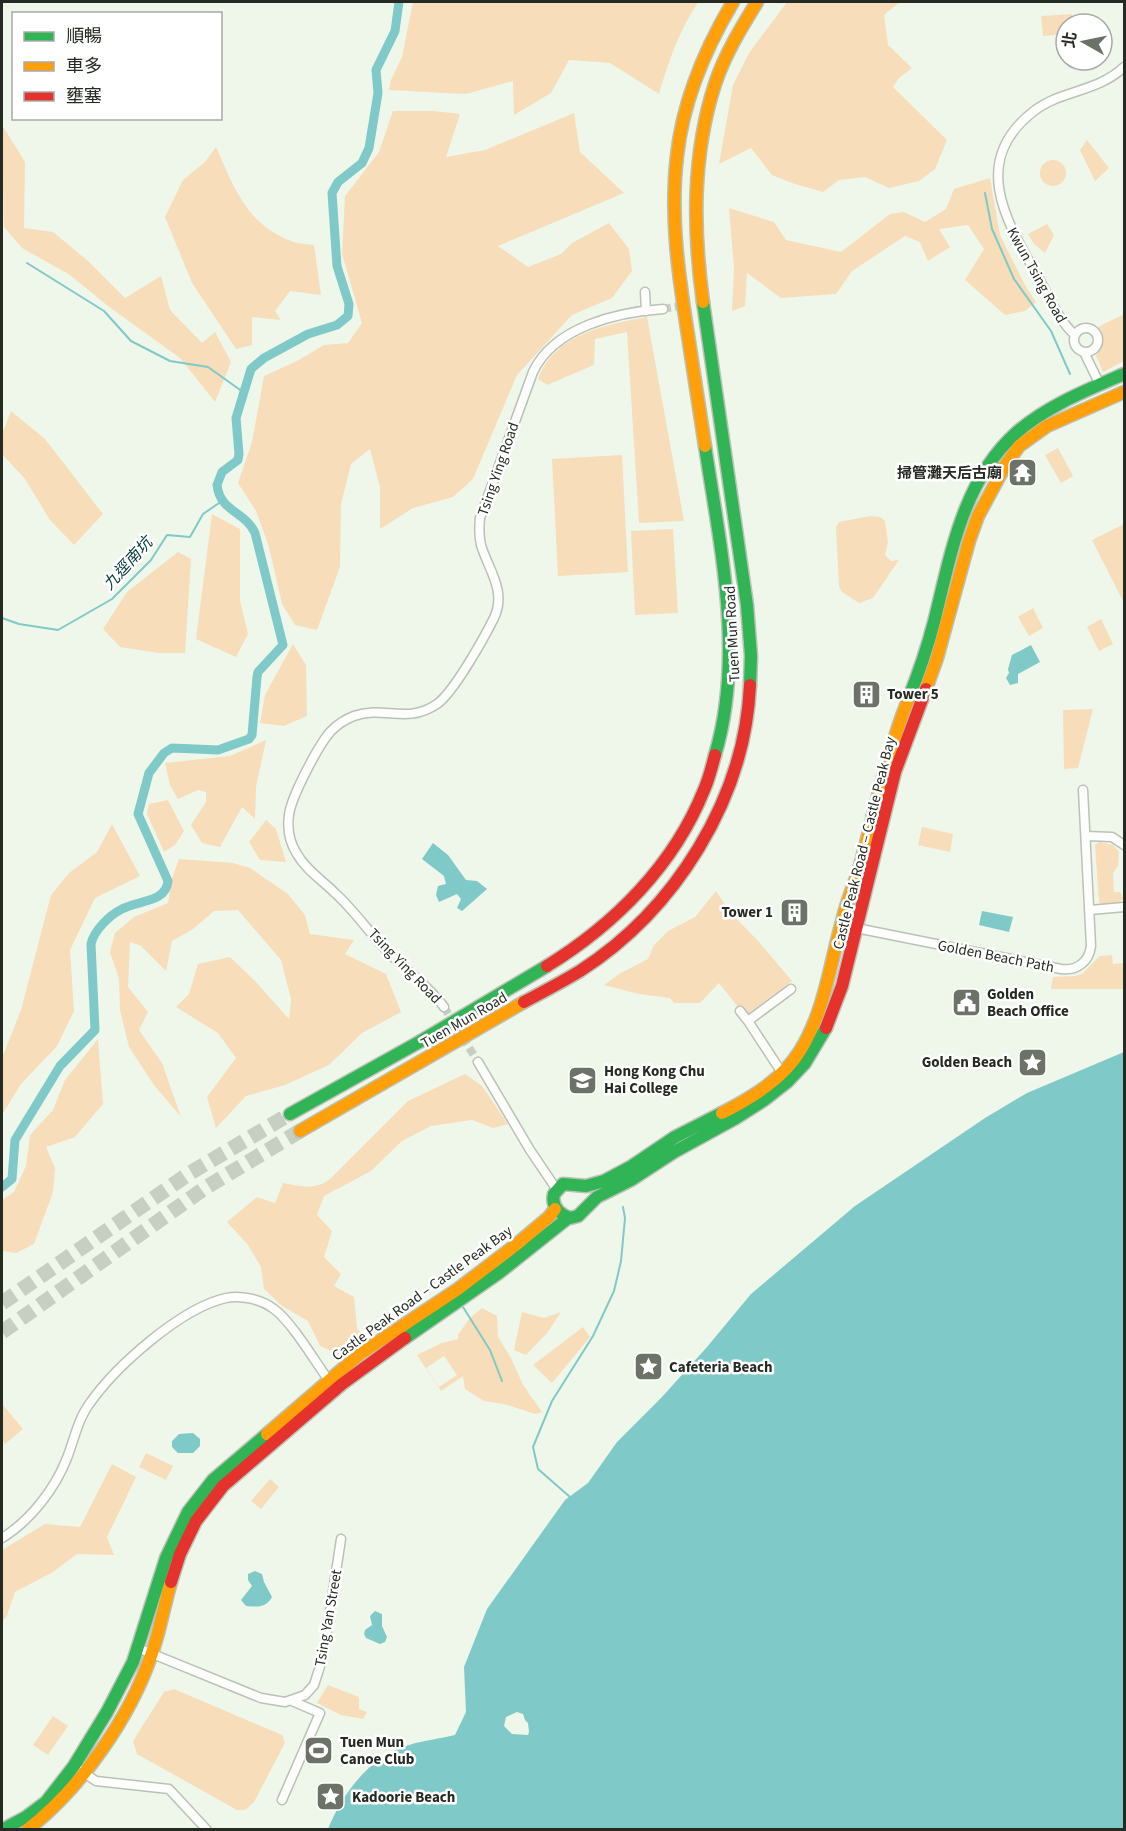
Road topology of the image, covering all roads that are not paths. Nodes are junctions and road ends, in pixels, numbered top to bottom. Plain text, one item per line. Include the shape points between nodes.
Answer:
1 (733, 2) edge
2 (757, 2) edge
3 (1125, 67) edge
4 (645, 292) dead end
5 (663, 309) tunnel mouth
6 (646, 310) junction
7 (1074, 335) junction
8 (1084, 352) junction
9 (1125, 374) edge
10 (1100, 385) junction
11 (1125, 392) edge
12 (1083, 790) dead end
13 (1086, 836) junction
14 (1125, 845) edge
15 (1125, 907) edge
16 (1090, 910) junction
17 (849, 926) junction
18 (791, 989) dead end
19 (444, 1007) tunnel mouth
20 (740, 1011) dead end
21 (748, 1021) junction
22 (478, 1062) tunnel mouth
23 (784, 1077) junction
24 (290, 1114) tunnel mouth
25 (300, 1131) tunnel mouth
26 (581, 1186) junction
27 (557, 1190) junction
28 (586, 1206) junction
29 (555, 1209) junction
30 (568, 1218) junction
31 (332, 1386) junction
32 (2, 1538) edge
33 (341, 1539) dead end
34 (138, 1648) junction
35 (152, 1654) junction
36 (292, 1701) junction
37 (79, 1769) junction
38 (282, 1800) dead end
39 (2, 1830) edge
40 (27, 1830) edge
41 (207, 1830) edge

1 - 24 main road, Tuen Mun Road via 710,42 690,95 677,154 674,194 680,274 729,625 725,715 709,779 695,812 666,860 638,895 601,928 572,951 457,1021
2 - 25 main road, Tuen Mun Road via 716,79 701,132 695,185 701,292 751,656 741,741 719,809 685,870 614,946 581,970
3 - 7 street, Kwun Tsing Road via 1097,85 1036,109 1014,130 999,162 998,188 1010,228 1062,321
4 - 6 street
5 - 6 street, Tsing Ying Road
6 - 19 street, Tsing Ying Road via 565,335 536,366 480,518 480,542 498,587 497,611 450,692 418,713 364,713 336,726 321,746 290,809 290,838 300,860
7 - 8 street via 1075,346
7 - 8 street via 1088,328 1098,336 1096,348
8 - 10 street
9 - 10 main road, Castle Peak Road – Castle Peak Bay
10 - 17 main road, Castle Peak Road – Castle Peak Bay via 1042,414 1015,434 985,471 968,501 926,650 891,751 858,870
11 - 17 main road, Castle Peak Road – Castle Peak Bay via 1047,426 1019,446 978,516 937,657 895,772
12 - 13 street, Golden Beach Path
13 - 14 street via 1112,837
13 - 16 street, Golden Beach Path
15 - 16 street
16 - 17 street, Golden Beach Path via 1090,952 1079,967 1067,969
17 - 23 main road, Castle Peak Road – Castle Peak Bay via 820,1010
17 - 23 main road, Castle Peak Road – Castle Peak Bay via 848,968 834,1008 805,1063
18 - 21 street
20 - 21 street
21 - 23 street
22 - 27 street
23 - 26 main road, Castle Peak Road – Castle Peak Bay via 615,1176
23 - 28 main road, Castle Peak Road – Castle Peak Bay via 765,1100
26 - 27 main road via 566,1183
26 - 28 main road
27 - 29 main road
28 - 30 main road via 579,1216
29 - 30 main road
29 - 31 main road, Castle Peak Road – Castle Peak Bay via 458,1289 360,1354
30 - 31 main road, Castle Peak Road – Castle Peak Bay via 484,1284
31 - 32 street via 273,1308 242,1298 212,1303 157,1335 119,1369 86,1409 56,1482 32,1512
31 - 34 main road, Castle Peak Road – Castle Peak Bay via 222,1471 203,1491 166,1558
31 - 35 main road, Castle Peak Road – Castle Peak Bay via 206,1506 176,1563
33 - 36 street, Tsing Yan Street via 318,1674 314,1686
34 - 35 street
34 - 37 main road, Castle Peak Road – Castle Peak Bay
35 - 36 street via 261,1698
35 - 37 main road, Castle Peak Road – Castle Peak Bay via 125,1709
36 - 38 street via 320,1713
37 - 39 main road, Castle Peak Road – Castle Peak Bay via 46,1802
37 - 40 main road, Castle Peak Road – Castle Peak Bay via 51,1812
37 - 41 street via 96,1781 169,1789

